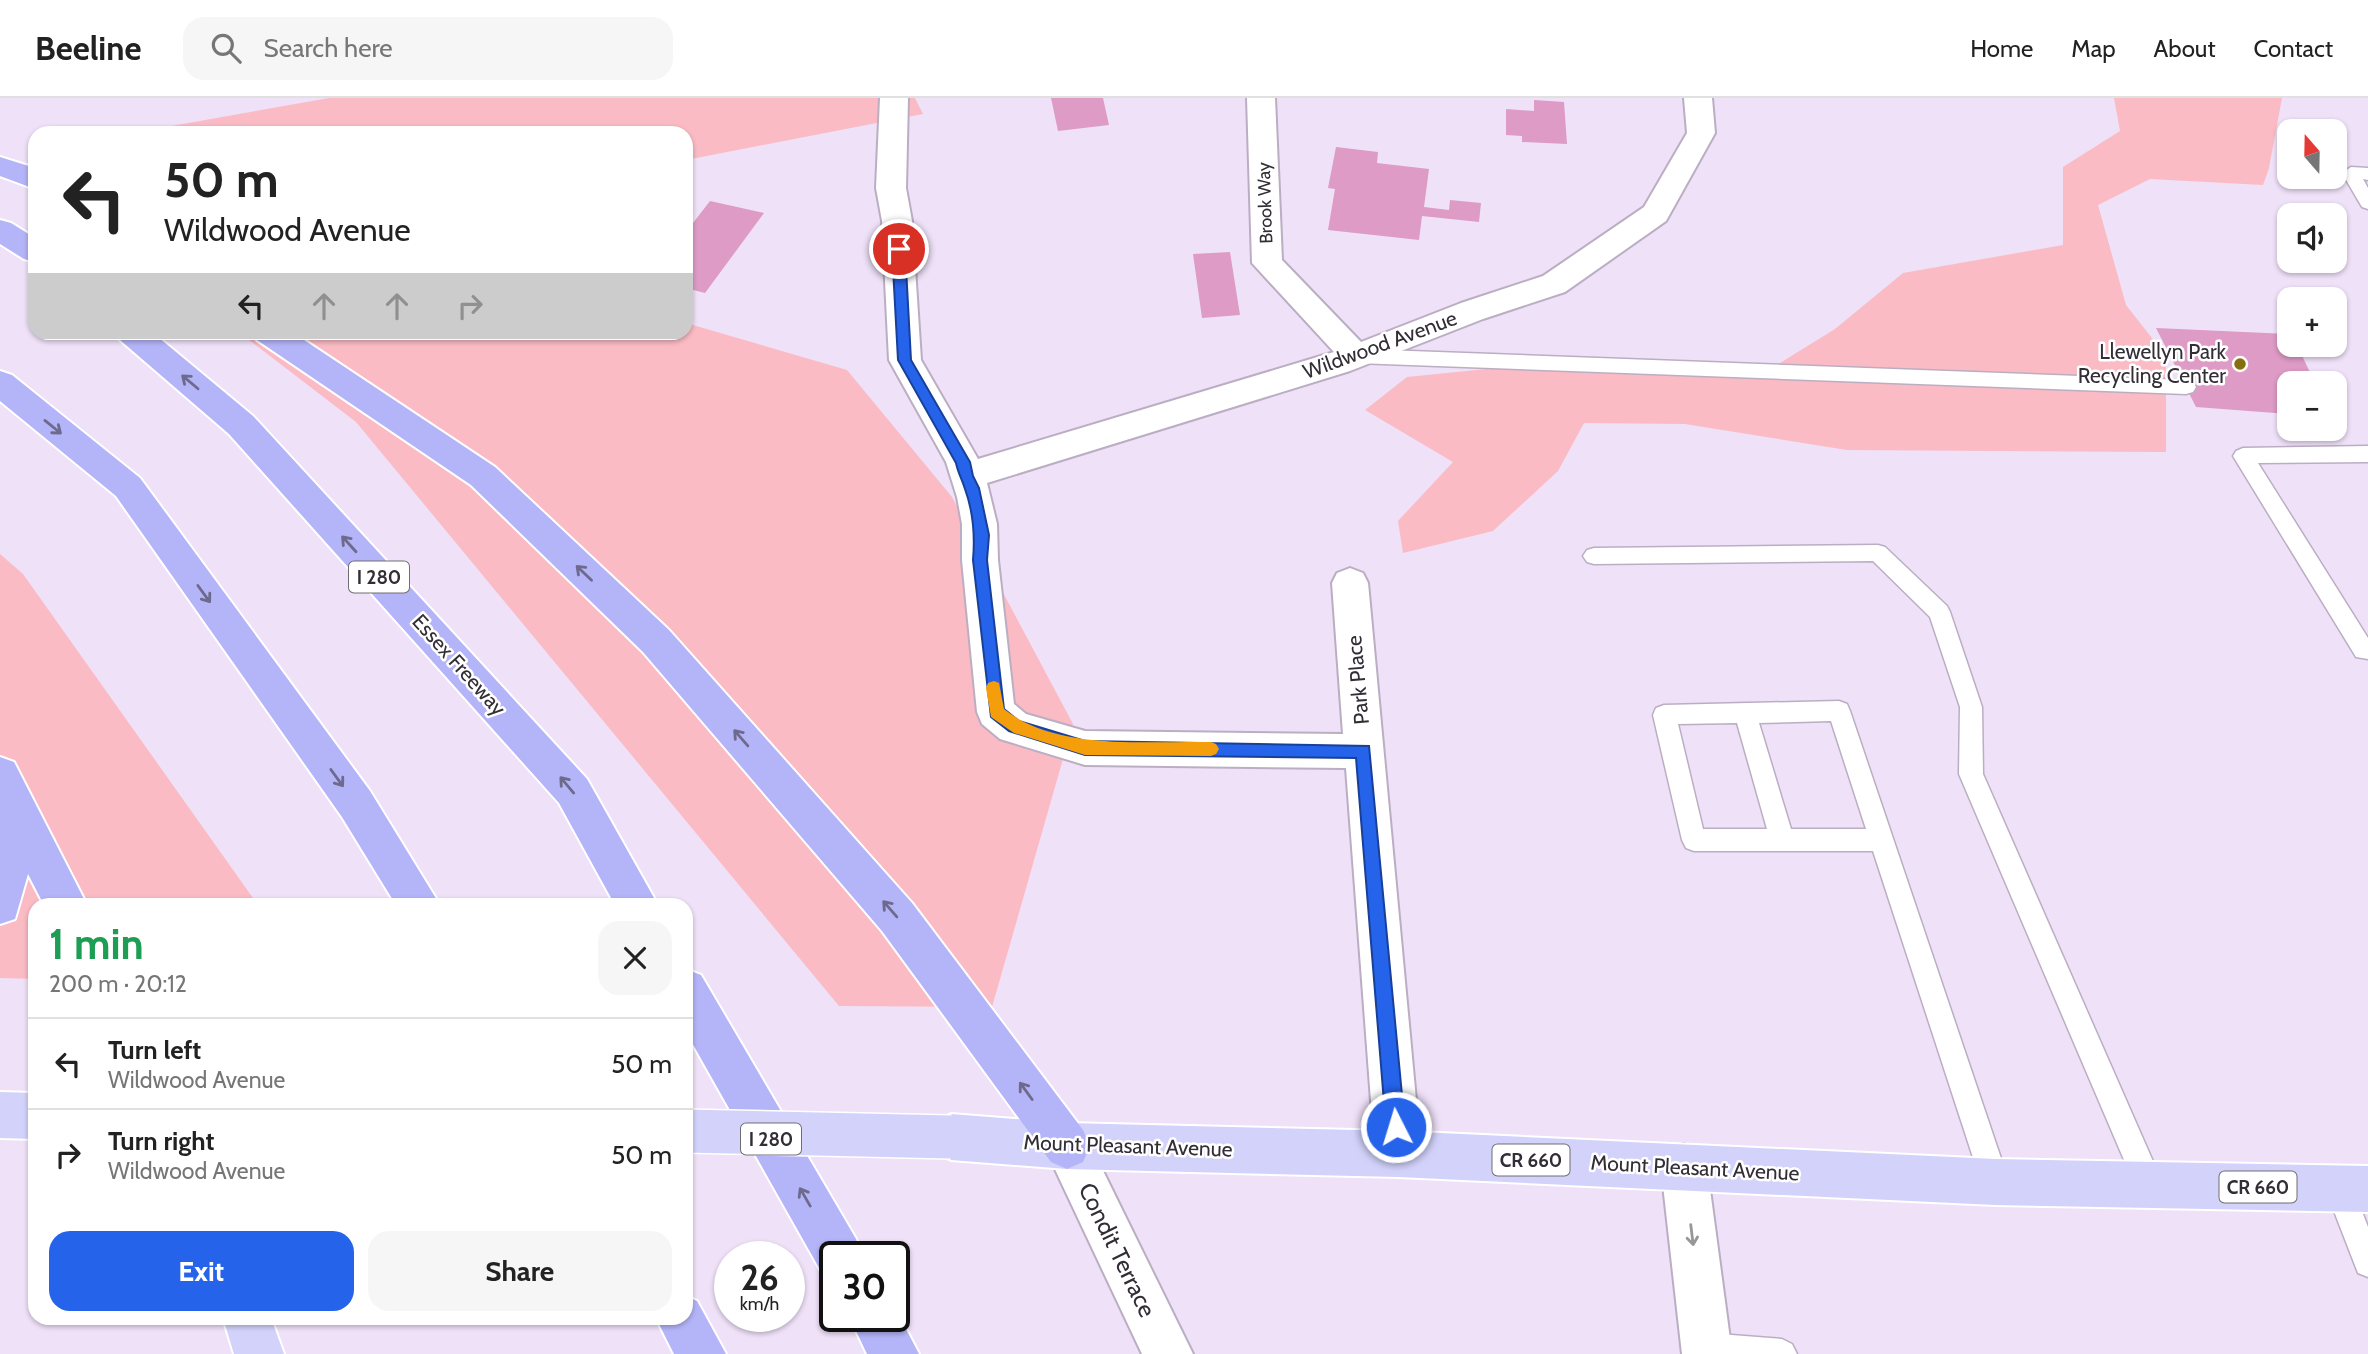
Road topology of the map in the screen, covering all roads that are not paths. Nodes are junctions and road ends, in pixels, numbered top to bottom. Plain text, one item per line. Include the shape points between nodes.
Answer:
1 (894, 98) edge
2 (1261, 98) edge
3 (1698, 98) edge
4 (0, 166) edge
5 (2368, 174) edge
6 (28, 176) edge
7 (2368, 203) edge
8 (0, 230) edge
9 (28, 248) edge
10 (140, 340) edge
11 (280, 340) edge
12 (1356, 356) junction
13 (0, 383) edge
14 (2186, 387) dead end
15 (2368, 454) edge
16 (966, 477) junction
17 (1594, 556) dead end
18 (1350, 583) dead end
19 (2368, 650) edge
20 (1745, 713) junction
21 (1363, 751) junction
22 (0, 774) edge
23 (21, 820) junction
24 (1782, 840) junction
25 (1882, 840) junction
26 (62, 898) edge
27 (415, 898) edge
28 (633, 898) edge
29 (0, 905) edge
30 (695, 1005) edge
31 (0, 1115) edge
32 (28, 1116) edge
33 (693, 1131) edge
34 (1067, 1146) junction
35 (1398, 1154) junction
36 (1684, 1167) junction
37 (1995, 1182) junction
38 (2149, 1185) junction
39 (2353, 1189) edge
40 (830, 1241) edge
41 (2368, 1263) edge
42 (249, 1325) edge
43 (684, 1325) edge
44 (882, 1332) edge
45 (1707, 1351) edge
46 (259, 1354) edge
47 (701, 1354) edge
48 (894, 1354) edge
49 (1168, 1354) edge
50 (1782, 1354) edge

1 - 16 street via 891,188 905,360 963,462
2 - 12 street, Brook Way via 1267,263
3 - 12 street, Wildwood Avenue via 1701,133 1655,214 1554,284
4 - 6 highway
5 - 7 lane via 2351,173
8 - 9 highway
28 -> 10 highway, Essex Freeway / I 280 via 572,791 241,425
34 -> 11 highway via 897,917 656,641 484,477
12 - 14 lane
12 - 16 street, Wildwood Avenue
13 -> 27 highway via 128,488 356,804
15 - 19 lane via 2244,456
16 - 21 street via 982,535 980,560 996,712 1014,727 1085,748
17 - 38 lane via 1878,553 1939,612 1971,708 1971,774
18 - 21 street, Park Place
20 - 24 lane
20 - 24 lane via 1664,715 1694,840
20 - 25 lane via 1839,710
21 - 35 street, Park Place
22 - 23 highway
23 - 26 highway
23 - 29 highway
24 - 25 lane
25 - 37 lane
40 -> 30 highway, I 280
31 - 32 main road
33 - 34 main road, Mount Pleasant Avenue / CR 660, bridge via 951,1137
34 - 35 main road, Mount Pleasant Avenue / CR 660
34 - 49 street, Condit Terrace
35 - 36 main road, Mount Pleasant Avenue / CR 660
36 - 37 main road, Mount Pleasant Avenue / CR 660
36 -> 45 street
37 - 38 main road, Mount Pleasant Avenue / CR 660
38 - 39 main road, Mount Pleasant Avenue / CR 660
39 - 41 lane
42 - 46 main road
43 - 47 highway
44 - 48 highway
45 - 50 lane

